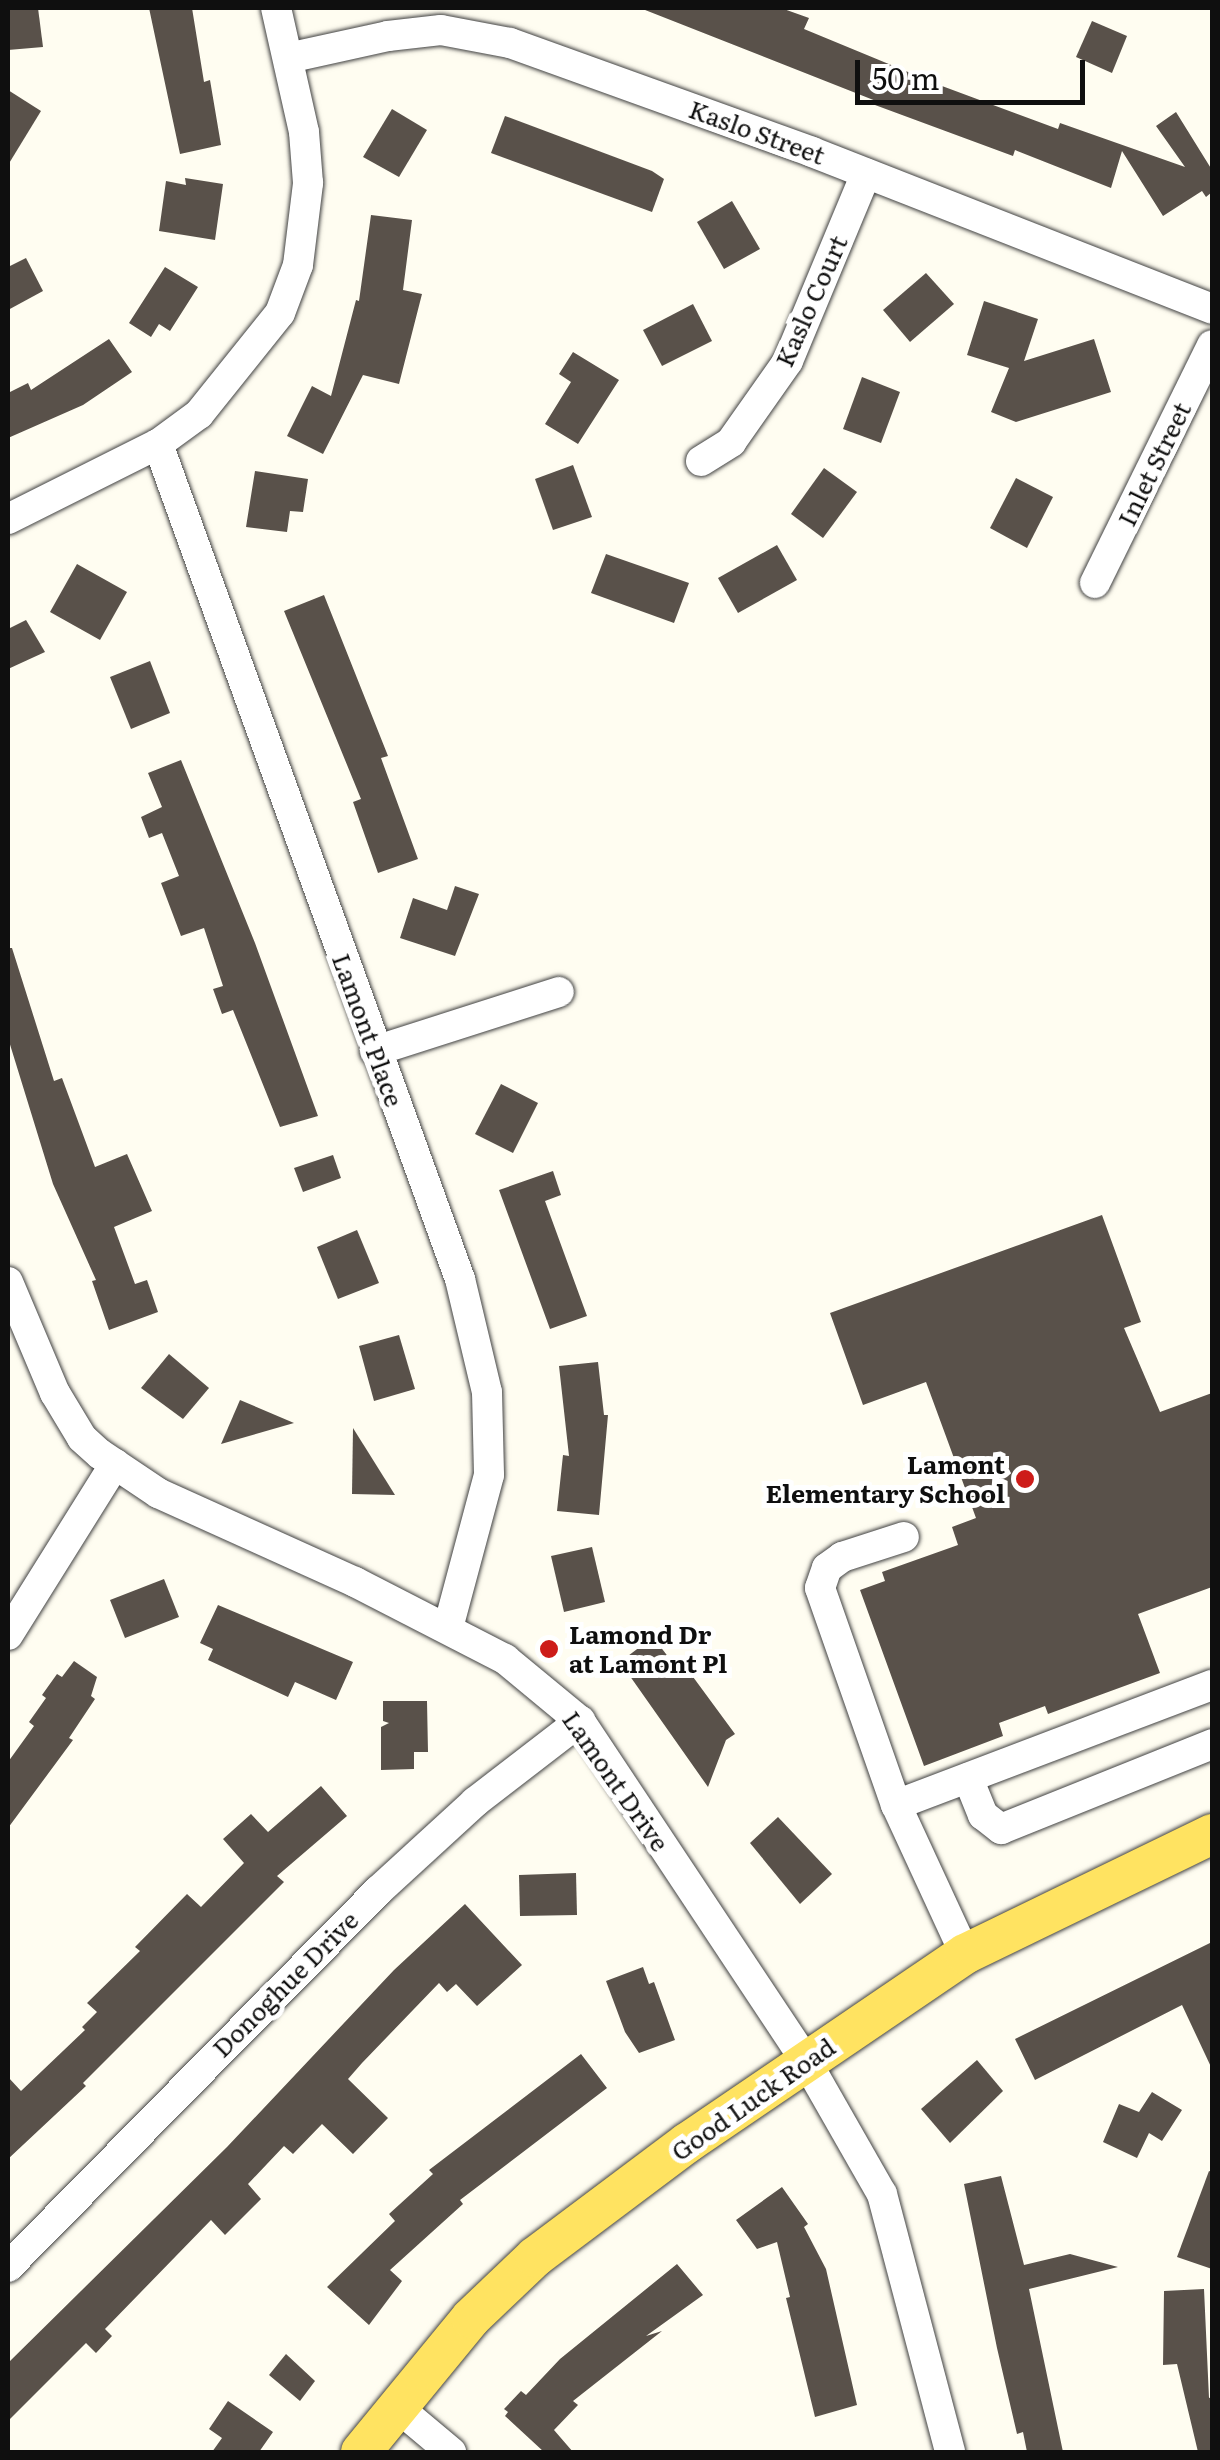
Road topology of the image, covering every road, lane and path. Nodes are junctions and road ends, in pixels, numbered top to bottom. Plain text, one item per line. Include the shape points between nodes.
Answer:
1 (276, 8) edge
2 (288, 58) junction
3 (866, 174) junction
4 (1212, 309) edge
5 (1212, 345) edge
6 (158, 444) junction
7 (701, 461) dead end
8 (8, 520) edge
9 (1095, 584) dead end
10 (559, 992) dead end
11 (375, 1051) junction
12 (8, 1282) edge
13 (115, 1464) junction
14 (904, 1537) dead end
15 (448, 1628) junction
16 (8, 1636) edge
17 (1212, 1685) edge
18 (580, 1721) junction
19 (1212, 1744) edge
20 (968, 1778) junction
21 (896, 1805) junction
22 (1212, 1834) edge
23 (965, 1954) junction
24 (806, 2061) junction
25 (8, 2267) edge
26 (396, 2406) junction
27 (361, 2452) edge
28 (451, 2452) edge
29 (950, 2452) edge

1 - 2 street
2 - 3 street, Kaslo Street via 388,36 455,32 527,49
2 - 6 street via 308,184 298,265 280,313 236,372 199,414
3 - 4 street, Kaslo Street
3 - 7 street, Kaslo Court via 788,361 731,442
5 - 9 street, Inlet Street
6 - 8 street
6 - 11 street, Lamont Place
10 - 11 street
11 - 15 street, Lamont Place via 460,1279 486,1392 489,1474
12 - 13 street, Lamont Drive via 68,1415 82,1438
13 - 15 street, Lamont Drive via 158,1493
13 - 16 street
14 - 21 street via 842,1557 827,1568 820,1588
15 - 18 street, Lamont Drive via 505,1660
17 - 20 street
18 - 24 street, Lamont Drive
18 - 25 street, Donoghue Drive via 475,1802 378,1892
19 - 20 street via 1001,1829 984,1815
20 - 21 street
21 - 23 street
22 - 23 main road, Good Luck Road
23 - 24 main road, Good Luck Road
24 - 26 main road, Good Luck Road via 536,2257 471,2318
24 - 29 street, Lamont Drive via 882,2194
26 - 27 main road, Good Luck Road
26 - 28 street

